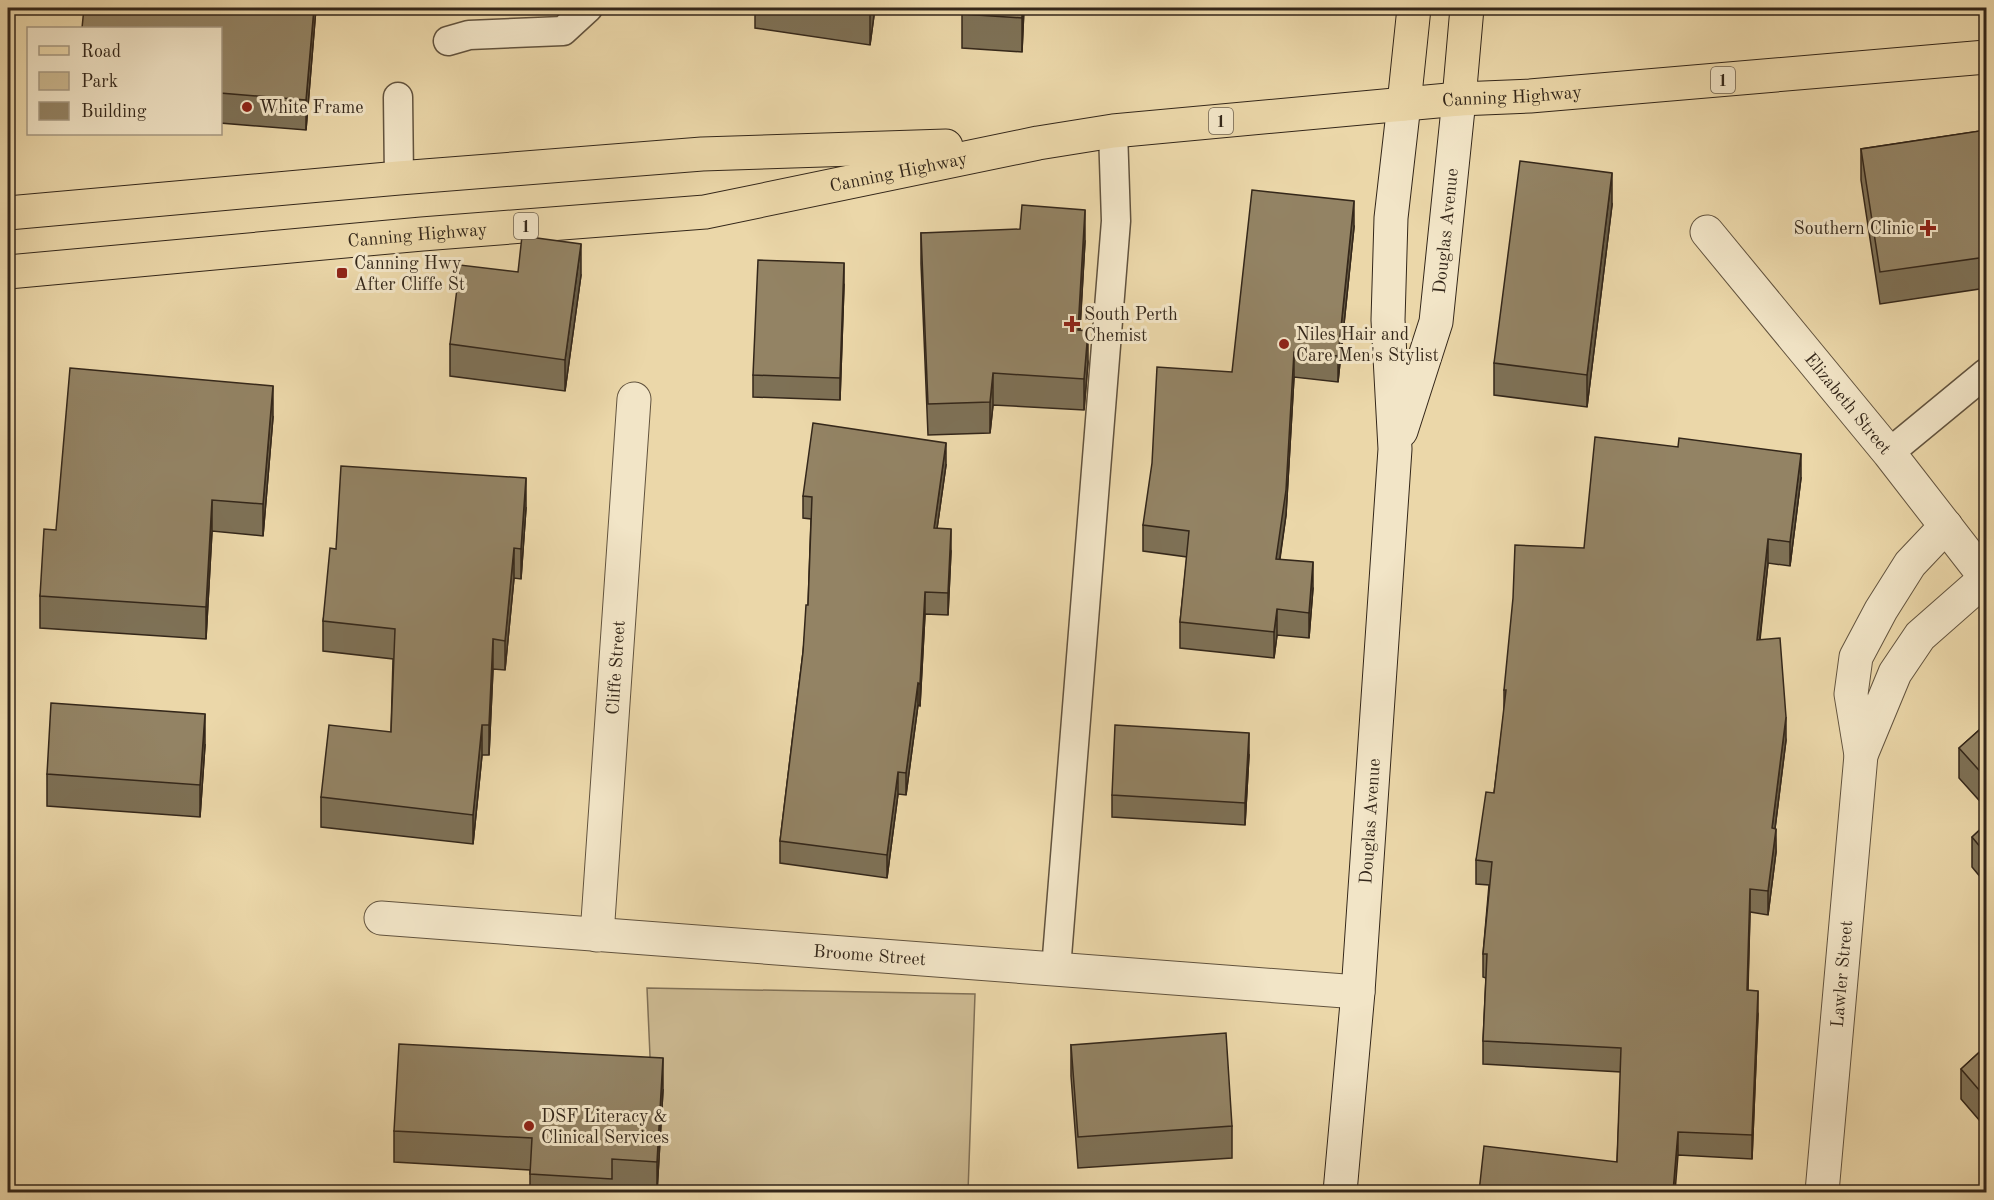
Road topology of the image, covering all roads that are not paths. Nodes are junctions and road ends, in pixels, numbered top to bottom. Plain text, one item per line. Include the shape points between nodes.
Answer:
1 (588, 8) edge
2 (1414, 8) edge
3 (1467, 8) edge
4 (448, 41) dead end
5 (1986, 57) edge
6 (398, 97) dead end
7 (1459, 99) junction
8 (1404, 104) junction
9 (1113, 131) junction
10 (1038, 142) junction
11 (399, 178) junction
12 (8, 213) edge
13 (1707, 232) dead end
14 (8, 272) edge
15 (1986, 373) edge
16 (634, 399) dead end
17 (1395, 449) junction
18 (1889, 453) junction
19 (1946, 526) junction
20 (1986, 578) edge
21 (1861, 755) junction
22 (381, 918) dead end
23 (597, 935) junction
24 (1056, 969) junction
25 (1358, 992) junction
26 (1340, 1192) edge
27 (1822, 1192) edge

1 - 4 lane via 563,31 469,35
2 - 8 main road, Douglas Avenue
3 - 7 main road, Douglas Avenue
5 - 7 main road, Canning Highway / 1
6 - 11 lane
7 - 8 main road, Canning Highway / 1
7 - 17 street, Douglas Avenue via 1436,322
8 - 9 main road, Canning Highway / 1
8 - 17 street, Douglas Avenue via 1391,218 1388,320
9 - 10 main road, Canning Highway / 1
9 - 24 lane via 1116,221
10 - 11 main road, Canning Highway / 1 via 702,154
10 - 14 main road, Canning Highway / 1 via 705,212
11 - 12 main road, Canning Highway / 1
13 - 18 street, Elizabeth Street
15 - 18 lane
16 - 23 street, Cliffe Street
17 - 25 street, Douglas Avenue
18 - 19 street, Elizabeth Street
19 - 20 street, Elizabeth Street
19 - 21 street, Lawler Street via 1910,564 1856,657 1851,694
20 - 21 street, Lawler Street via 1920,636 1895,673
21 - 27 street, Lawler Street
22 - 23 street, Broome Street
23 - 24 street, Broome Street
24 - 25 street, Broome Street
25 - 26 street, Douglas Avenue

